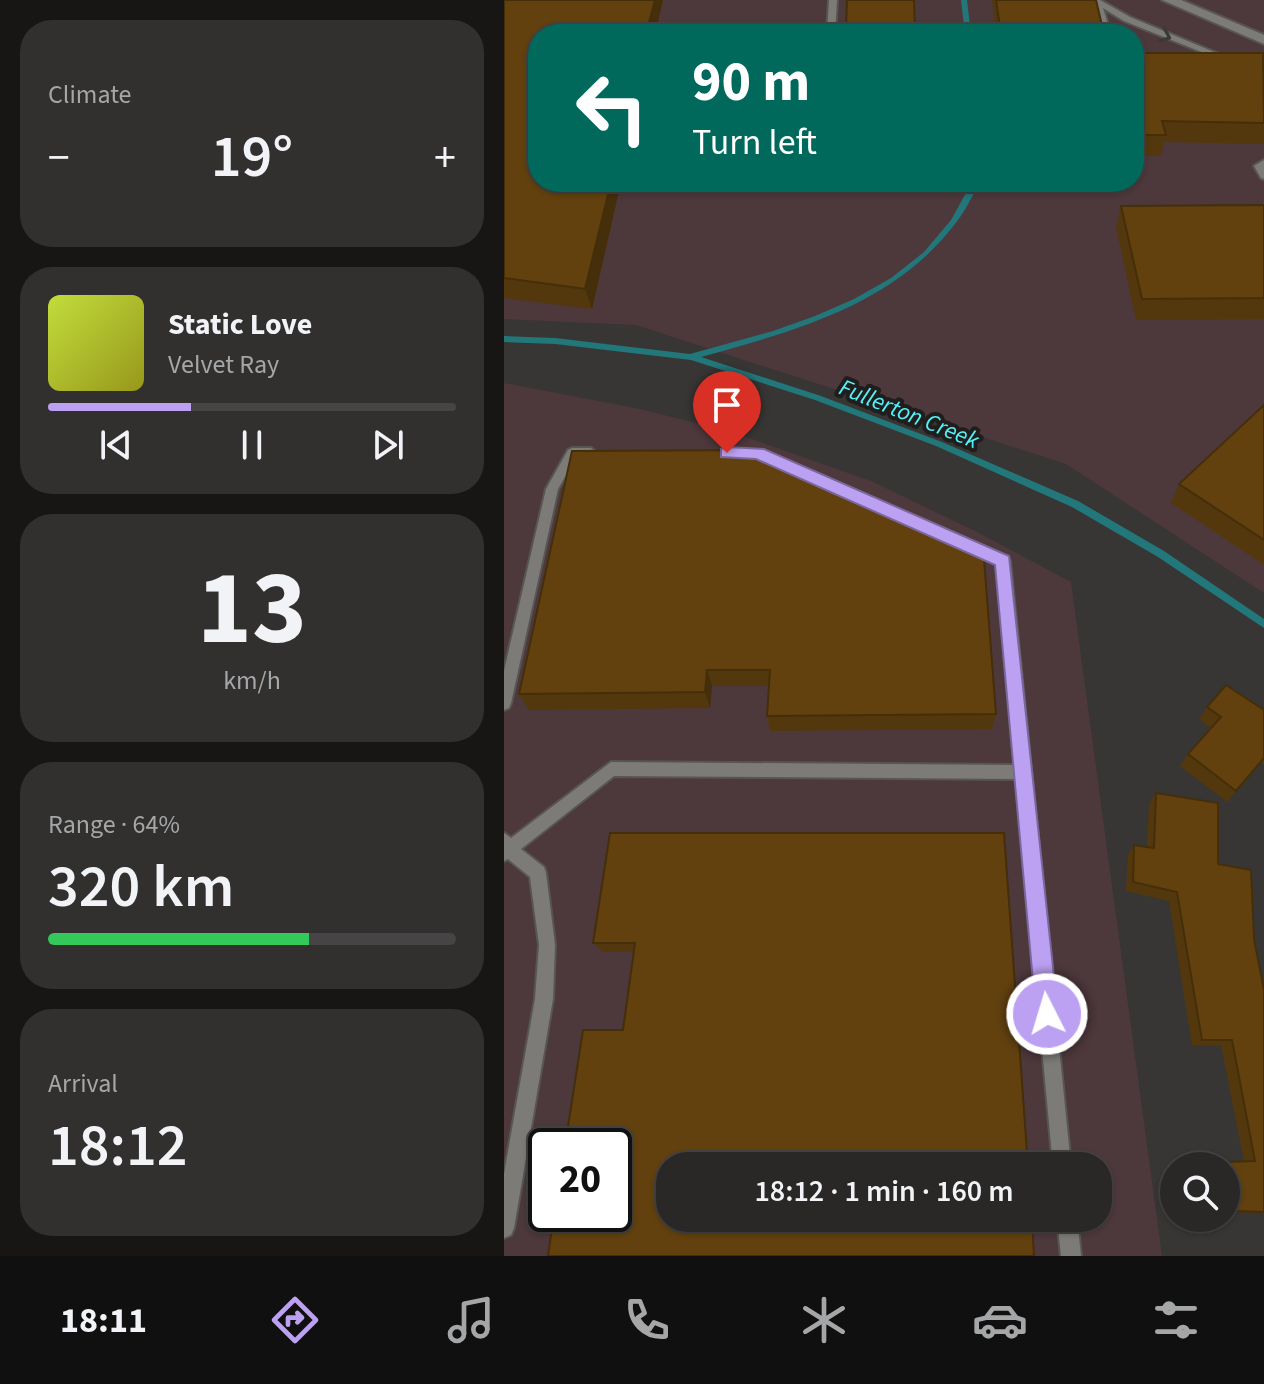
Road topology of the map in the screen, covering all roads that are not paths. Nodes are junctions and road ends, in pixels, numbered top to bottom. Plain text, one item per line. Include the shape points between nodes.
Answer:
1 (833, 0) edge
2 (1096, 0) edge
3 (1169, 0) edge
4 (832, 24) edge
5 (1104, 24) edge
6 (1139, 24) edge
7 (1144, 26) edge
8 (1264, 40) edge
9 (1209, 62) edge
10 (1264, 163) edge
11 (1264, 176) edge
12 (603, 453) edge
13 (960, 542) edge
14 (504, 703) edge
15 (1024, 772) junction
16 (505, 847) edge
17 (1061, 1152) edge
18 (504, 1228) edge
19 (1068, 1232) edge
20 (1071, 1256) edge

1 - 4 lane
2 - 5 lane
2 -> 6 lane
3 - 8 street
7 -> 9 lane via 1239,63
10 - 11 lane via 1259,166
12 - 14 lane via 572,453 552,489
13 - 15 lane via 1003,561
15 - 16 lane via 611,769
15 - 17 lane
16 - 18 lane via 538,873 547,945 544,999
19 - 20 lane

